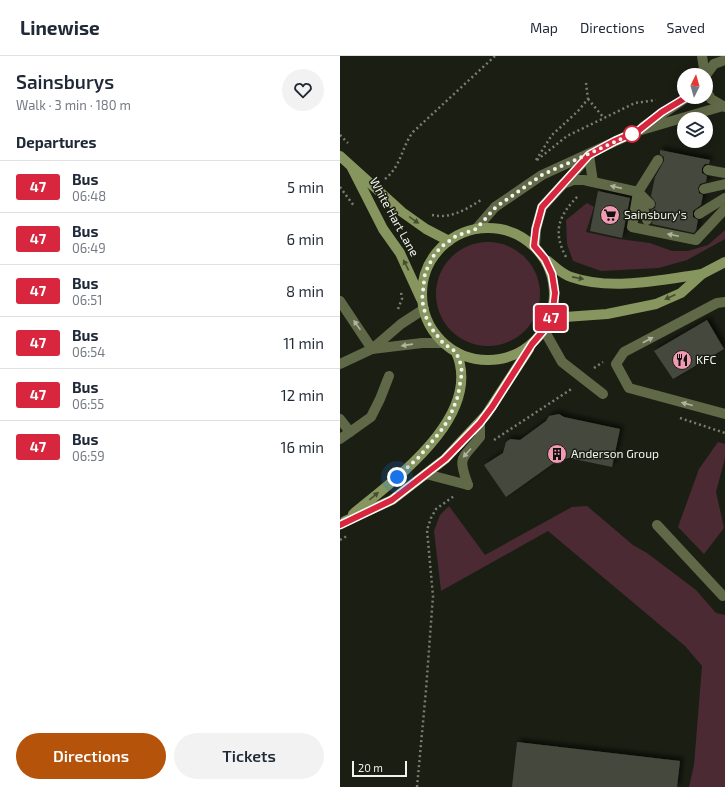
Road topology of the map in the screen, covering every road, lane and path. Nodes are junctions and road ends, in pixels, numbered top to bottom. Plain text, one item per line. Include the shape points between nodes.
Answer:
1 (495, 56) edge
2 (702, 56) edge
3 (724, 58) edge
4 (704, 68) edge
5 (711, 68) edge
6 (586, 83) dead end
7 (588, 99) junction
8 (658, 100) dead end
9 (713, 100) edge
10 (677, 103) edge
11 (724, 106) edge
12 (604, 118) junction
13 (638, 131) junction
14 (589, 155) junction
15 (340, 156) edge
16 (658, 160) dead end
17 (352, 168) junction
18 (708, 170) dead end
19 (725, 172) edge
20 (655, 179) dead end
21 (593, 182) junction
22 (390, 184) dead end
23 (563, 184) junction
24 (725, 184) edge
25 (704, 189) dead end
26 (638, 192) junction
27 (725, 198) edge
28 (482, 199) dead end
29 (650, 204) dead end
30 (725, 204) edge
31 (725, 209) edge
32 (429, 213) dead end
33 (699, 214) dead end
34 (646, 220) dead end
35 (476, 229) junction
36 (696, 230) dead end
37 (449, 241) junction
38 (534, 246) junction
39 (545, 259) junction
40 (570, 261) dead end
41 (725, 262) edge
42 (702, 274) junction
43 (399, 285) dead end
44 (340, 301) edge
45 (725, 302) edge
46 (423, 305) junction
47 (396, 315) dead end
48 (550, 318) junction
49 (544, 330) junction
50 (443, 343) junction
51 (532, 344) junction
52 (372, 349) junction
53 (456, 352) junction
54 (340, 364) edge
55 (390, 376) dead end
56 (584, 380) junction
57 (603, 394) dead end
58 (725, 414) edge
59 (340, 419) edge
60 (480, 423) junction
61 (350, 432) junction
62 (340, 439) edge
63 (491, 442) dead end
64 (426, 474) junction
65 (458, 492) dead end
66 (342, 523) edge
67 (657, 525) dead end
68 (722, 596) dead end
69 (417, 787) edge

1 - 22 path via 414,132 397,167 385,179
2 - 4 lane
3 - 5 lane
6 - 7 path
7 - 12 path
7 - 12 path via 552,135 535,162 567,136
8 - 12 path via 635,103
9 - 11 lane
10 - 13 lane
11 - 13 lane
13 - 14 lane
14 - 21 lane
14 - 23 lane
14 - 35 lane via 542,175 522,188 496,207
15 - 17 main road, White Hart Lane
16 - 26 lane
17 -> 37 main road, White Hart Lane via 402,212
46 -> 17 main road, White Hart Lane via 400,253 384,229
18 - 19 lane
20 - 26 lane
21 - 23 lane via 573,180
26 -> 21 lane
21 - 40 path via 577,196 562,216 558,228 559,241
23 - 38 lane via 542,207
24 - 25 lane
26 - 29 lane
31 -> 26 lane via 696,240 632,227
26 - 34 lane
27 - 33 lane
28 - 32 path via 461,213 439,216
30 - 36 lane
35 - 37 main road
35 - 38 main road via 496,228 510,231
37 - 46 main road via 434,255 427,268 423,281
38 - 39 main road
39 -> 42 main road via 570,277 602,283 641,282
39 - 48 main road via 554,286 555,301
41 - 42 main road
42 -> 48 main road via 680,293 656,304 607,314
43 - 47 path via 402,300
52 -> 44 lane
58 -> 45 lane via 629,388 616,364 624,352 717,303
46 - 50 main road via 432,329
46 - 52 lane
48 - 49 main road
49 - 51 main road
49 - 56 lane via 562,362
50 -> 52 lane
50 - 53 main road
51 - 53 main road via 513,356 496,360 474,359
51 - 60 main road
52 - 54 lane
66 -> 53 main road via 418,458 449,419 458,396 462,372
55 - 61 lane via 371,417
56 - 57 lane
56 - 63 path
59 - 61 lane
60 - 64 main road via 445,459
60 -> 64 lane via 480,437 460,465 468,485
61 - 62 lane
64 - 66 main road via 392,500
65 - 69 path via 436,509 427,530 433,596
67 - 68 lane

